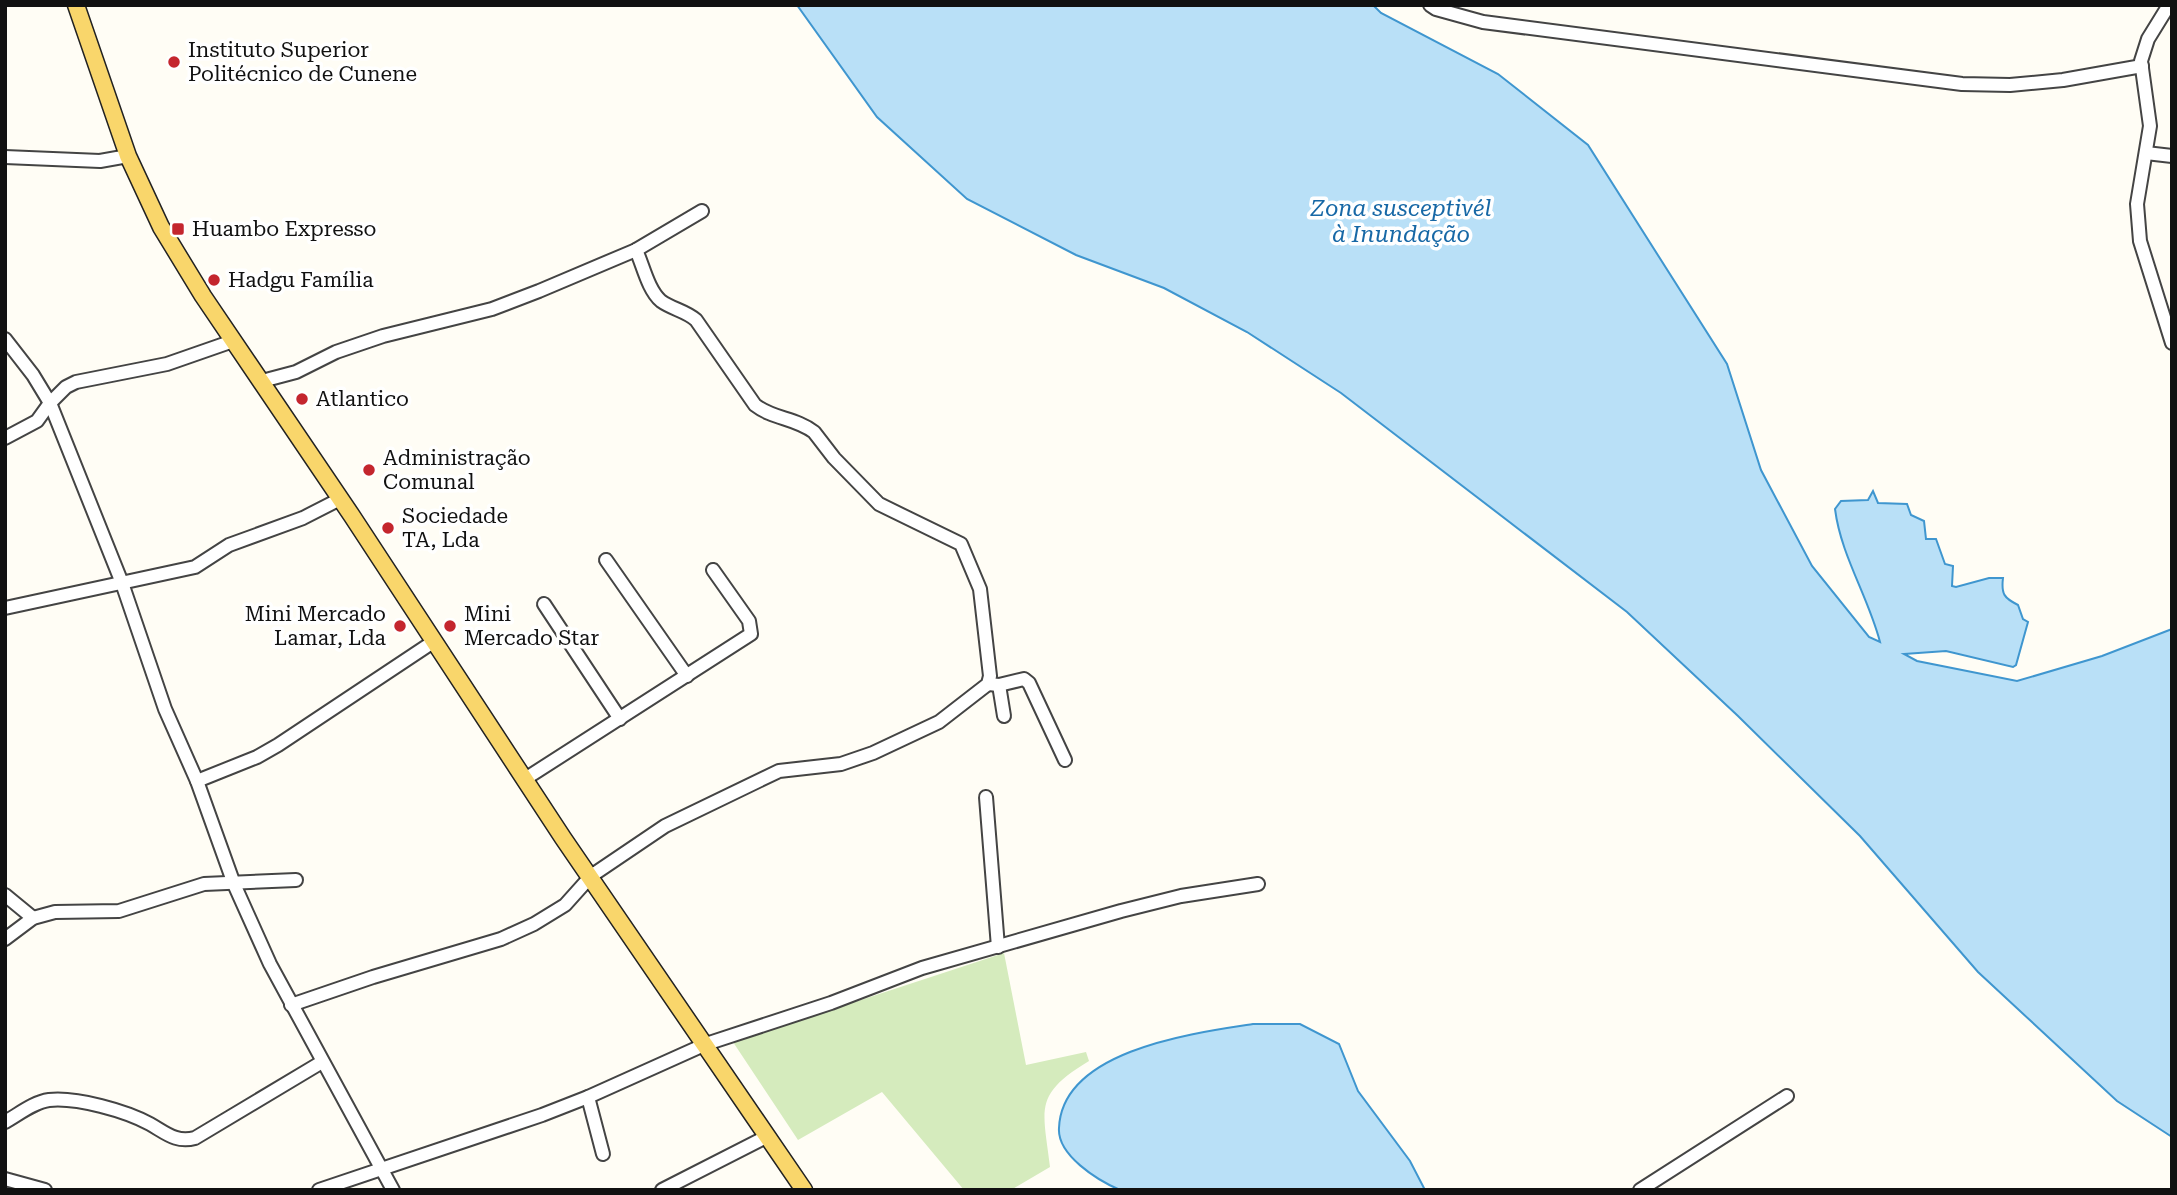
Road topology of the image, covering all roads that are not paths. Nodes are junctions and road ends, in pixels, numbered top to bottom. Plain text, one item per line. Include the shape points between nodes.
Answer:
1 (76, 5) edge
2 (1430, 5) edge
3 (2169, 5) edge
4 (2142, 66) junction
5 (2146, 153) junction
6 (128, 156) junction
7 (2172, 156) edge
8 (5, 157) edge
9 (702, 211) dead end
10 (636, 250) junction
11 (5, 339) edge
12 (233, 341) junction
13 (2172, 343) edge
14 (261, 381) junction
15 (50, 403) junction
16 (5, 438) edge
17 (340, 499) junction
18 (606, 561) dead end
19 (713, 570) dead end
20 (122, 583) junction
21 (544, 604) dead end
22 (5, 608) edge
23 (433, 642) junction
24 (687, 676) junction
25 (993, 684) junction
26 (1004, 716) dead end
27 (620, 719) junction
28 (1065, 760) dead end
29 (525, 779) junction
30 (197, 781) junction
31 (986, 797) dead end
32 (591, 876) junction
33 (296, 880) dead end
34 (234, 884) junction
35 (1258, 884) dead end
36 (5, 895) edge
37 (33, 918) junction
38 (5, 939) edge
39 (998, 947) junction
40 (291, 1005) junction
41 (706, 1044) junction
42 (321, 1062) junction
43 (1787, 1096) dead end
44 (588, 1097) junction
45 (5, 1122) edge
46 (768, 1136) junction
47 (603, 1154) dead end
48 (382, 1168) junction
49 (5, 1179) edge
50 (351, 1184) edge
51 (45, 1190) edge
52 (319, 1190) edge
53 (393, 1190) edge
54 (662, 1190) edge
55 (804, 1190) edge
56 (1640, 1190) edge

1 - 6 main road
2 - 4 street via 1483,22 1962,84 2063,80
3 - 4 street via 2148,39
4 - 5 street via 2150,125
5 - 7 street
5 - 13 street via 2137,204 2140,241
6 - 8 street via 100,161
6 - 12 main road via 161,227
9 - 10 street
10 - 14 street via 492,309 383,336 296,372
10 - 25 street via 655,294 696,320 755,405 814,432 860,487 886,510 961,544 980,589
11 - 15 street
12 - 14 main road
12 - 15 street via 167,363 76,382
14 - 17 main road
15 - 16 street via 37,421
15 - 20 street
17 - 20 street via 229,545 195,567
17 - 23 main road
18 - 24 street
19 - 24 street via 749,621 751,634
20 - 22 street
20 - 30 street via 165,709
21 - 27 street
23 - 29 main road
23 - 30 street via 278,745
24 - 27 street
25 - 26 street
25 - 28 street via 1024,679 1029,683
25 - 32 street via 930,727 873,753 841,764 788,769 750,784 659,829
27 - 29 street
29 - 32 main road
30 - 34 street
31 - 39 street
32 - 40 street via 560,908 501,939
32 - 41 main road
33 - 34 street
34 - 37 street via 197,886 119,911 55,912
34 - 40 street
35 - 39 street via 1157,902
36 - 37 street
37 - 38 street
39 - 41 street via 922,968
40 - 42 street
41 - 44 street
41 - 46 main road
42 - 45 street via 184,1141 132,1115 63,1100 40,1103
42 - 48 street
43 - 56 street
44 - 47 street
44 - 48 street
46 - 54 street
46 - 55 main road
48 - 50 street
48 - 53 street
49 - 51 street
50 - 52 street

